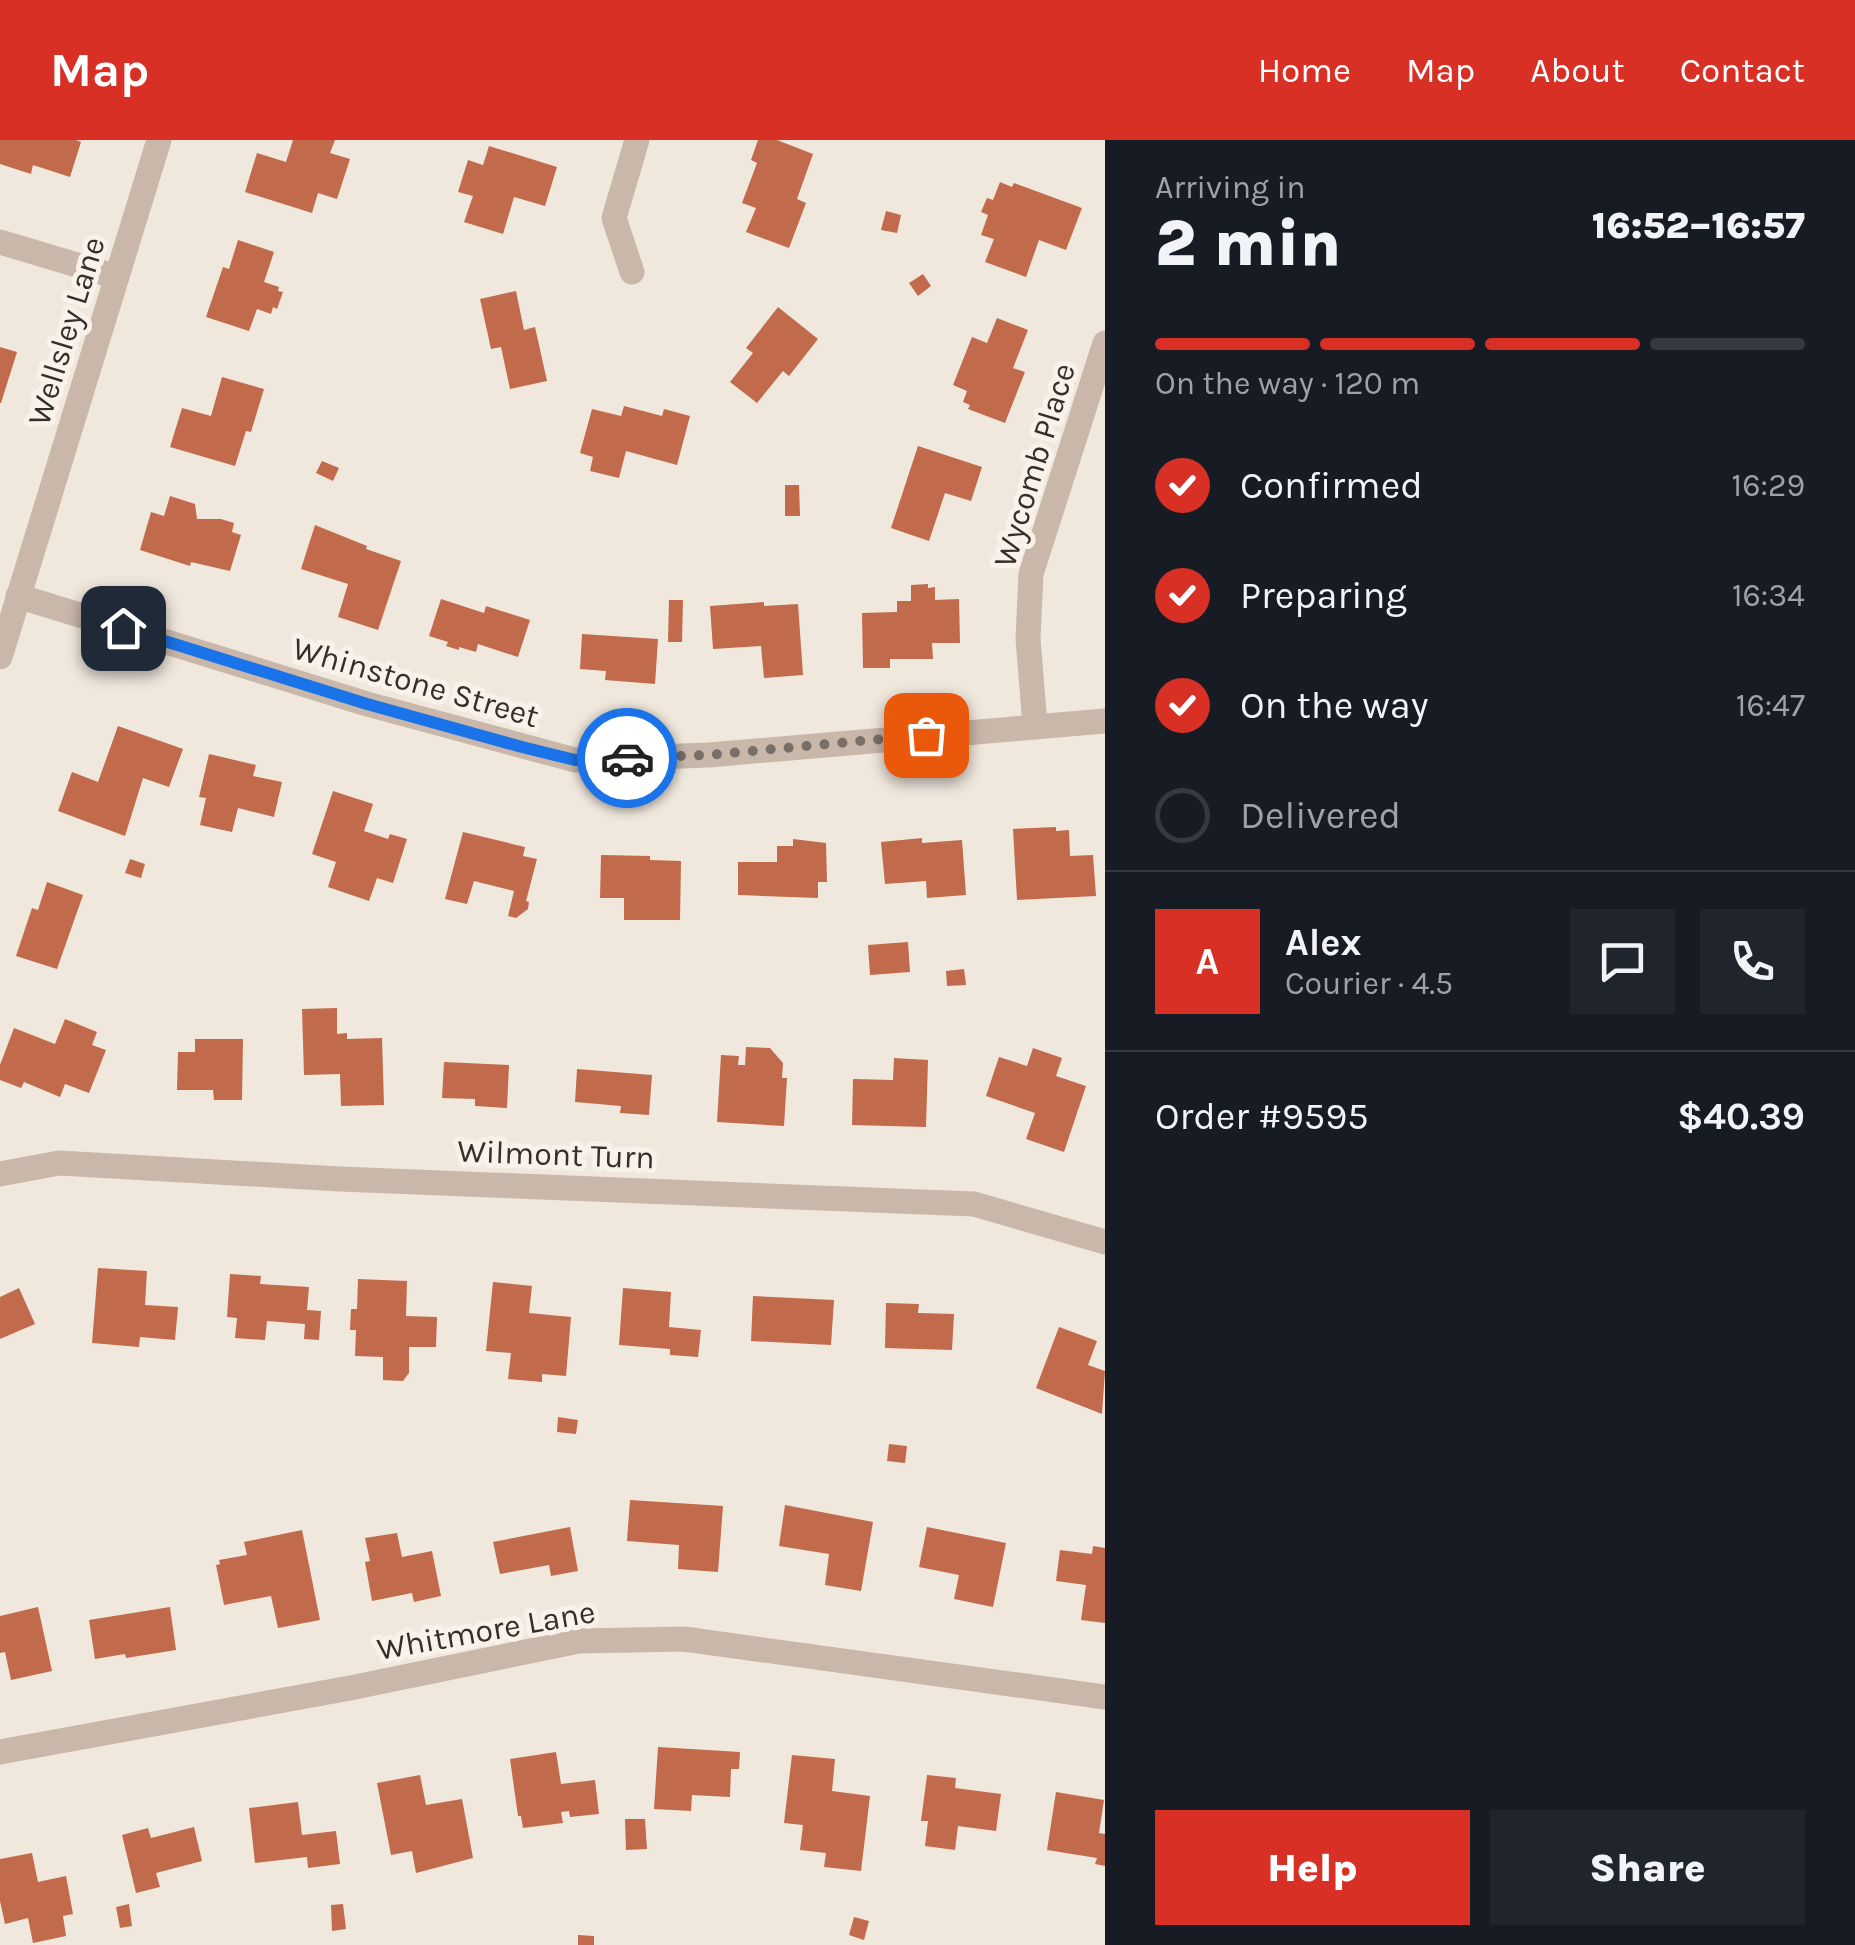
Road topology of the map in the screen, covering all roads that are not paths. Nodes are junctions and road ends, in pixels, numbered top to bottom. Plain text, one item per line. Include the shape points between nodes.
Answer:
1 (159, 140) edge
2 (637, 140) edge
3 (0, 242) edge
4 (632, 272) dead end
5 (117, 277) junction
6 (1105, 343) edge
7 (18, 596) junction
8 (0, 657) edge
9 (1105, 721) edge
10 (1035, 725) junction
11 (0, 1174) edge
12 (1105, 1242) edge
13 (1105, 1696) edge
14 (0, 1752) edge

1 - 5 street, Wellsley Lane
2 - 4 street via 614,218
3 - 5 street
5 - 7 street, Wellsley Lane
6 - 10 street, Wycomb Place via 1031,574
7 - 8 street, Wellsley Lane
7 - 10 street, Whinstone Street via 367,704 575,760 709,755
9 - 10 street, Whinstone Street
11 - 12 street, Wilmont Turn via 59,1163 974,1204
13 - 14 street, Whitmore Lane via 684,1639 579,1641

